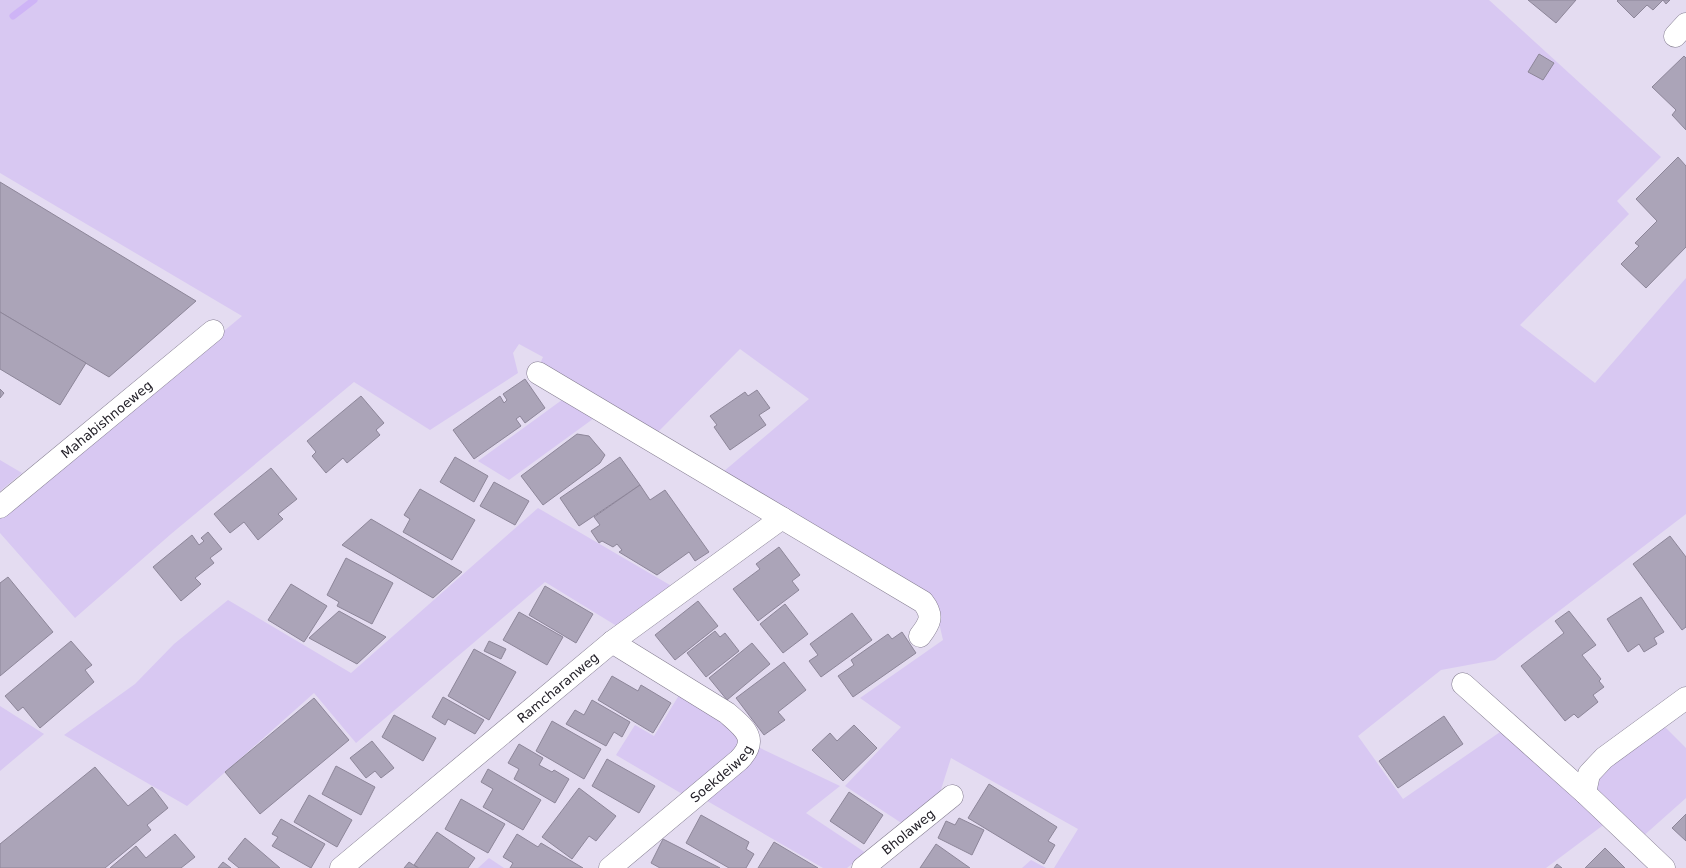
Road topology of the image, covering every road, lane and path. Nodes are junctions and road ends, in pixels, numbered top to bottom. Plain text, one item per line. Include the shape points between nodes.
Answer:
1 (213, 331) dead end
2 (538, 373) dead end
3 (0, 507) edge
4 (782, 518) junction
5 (920, 636) dead end
6 (612, 642) junction
7 (1463, 684) dead end
8 (1686, 698) edge
9 (1585, 793) junction
10 (952, 796) dead end
11 (341, 868) edge
12 (610, 868) edge
13 (863, 868) edge
14 (1664, 868) edge

1 - 3 street, Mahabishnoeweg
2 - 4 street
4 - 5 street via 923,602 929,610 930,618 927,628
4 - 6 street, Ramcharanweg
6 - 11 street, Ramcharanweg
6 - 12 street, Soekdeiweg via 727,712 744,728 749,745 739,760
7 - 9 street
8 - 9 street via 1604,758 1589,774
9 - 14 street
10 - 13 street, Bholaweg

